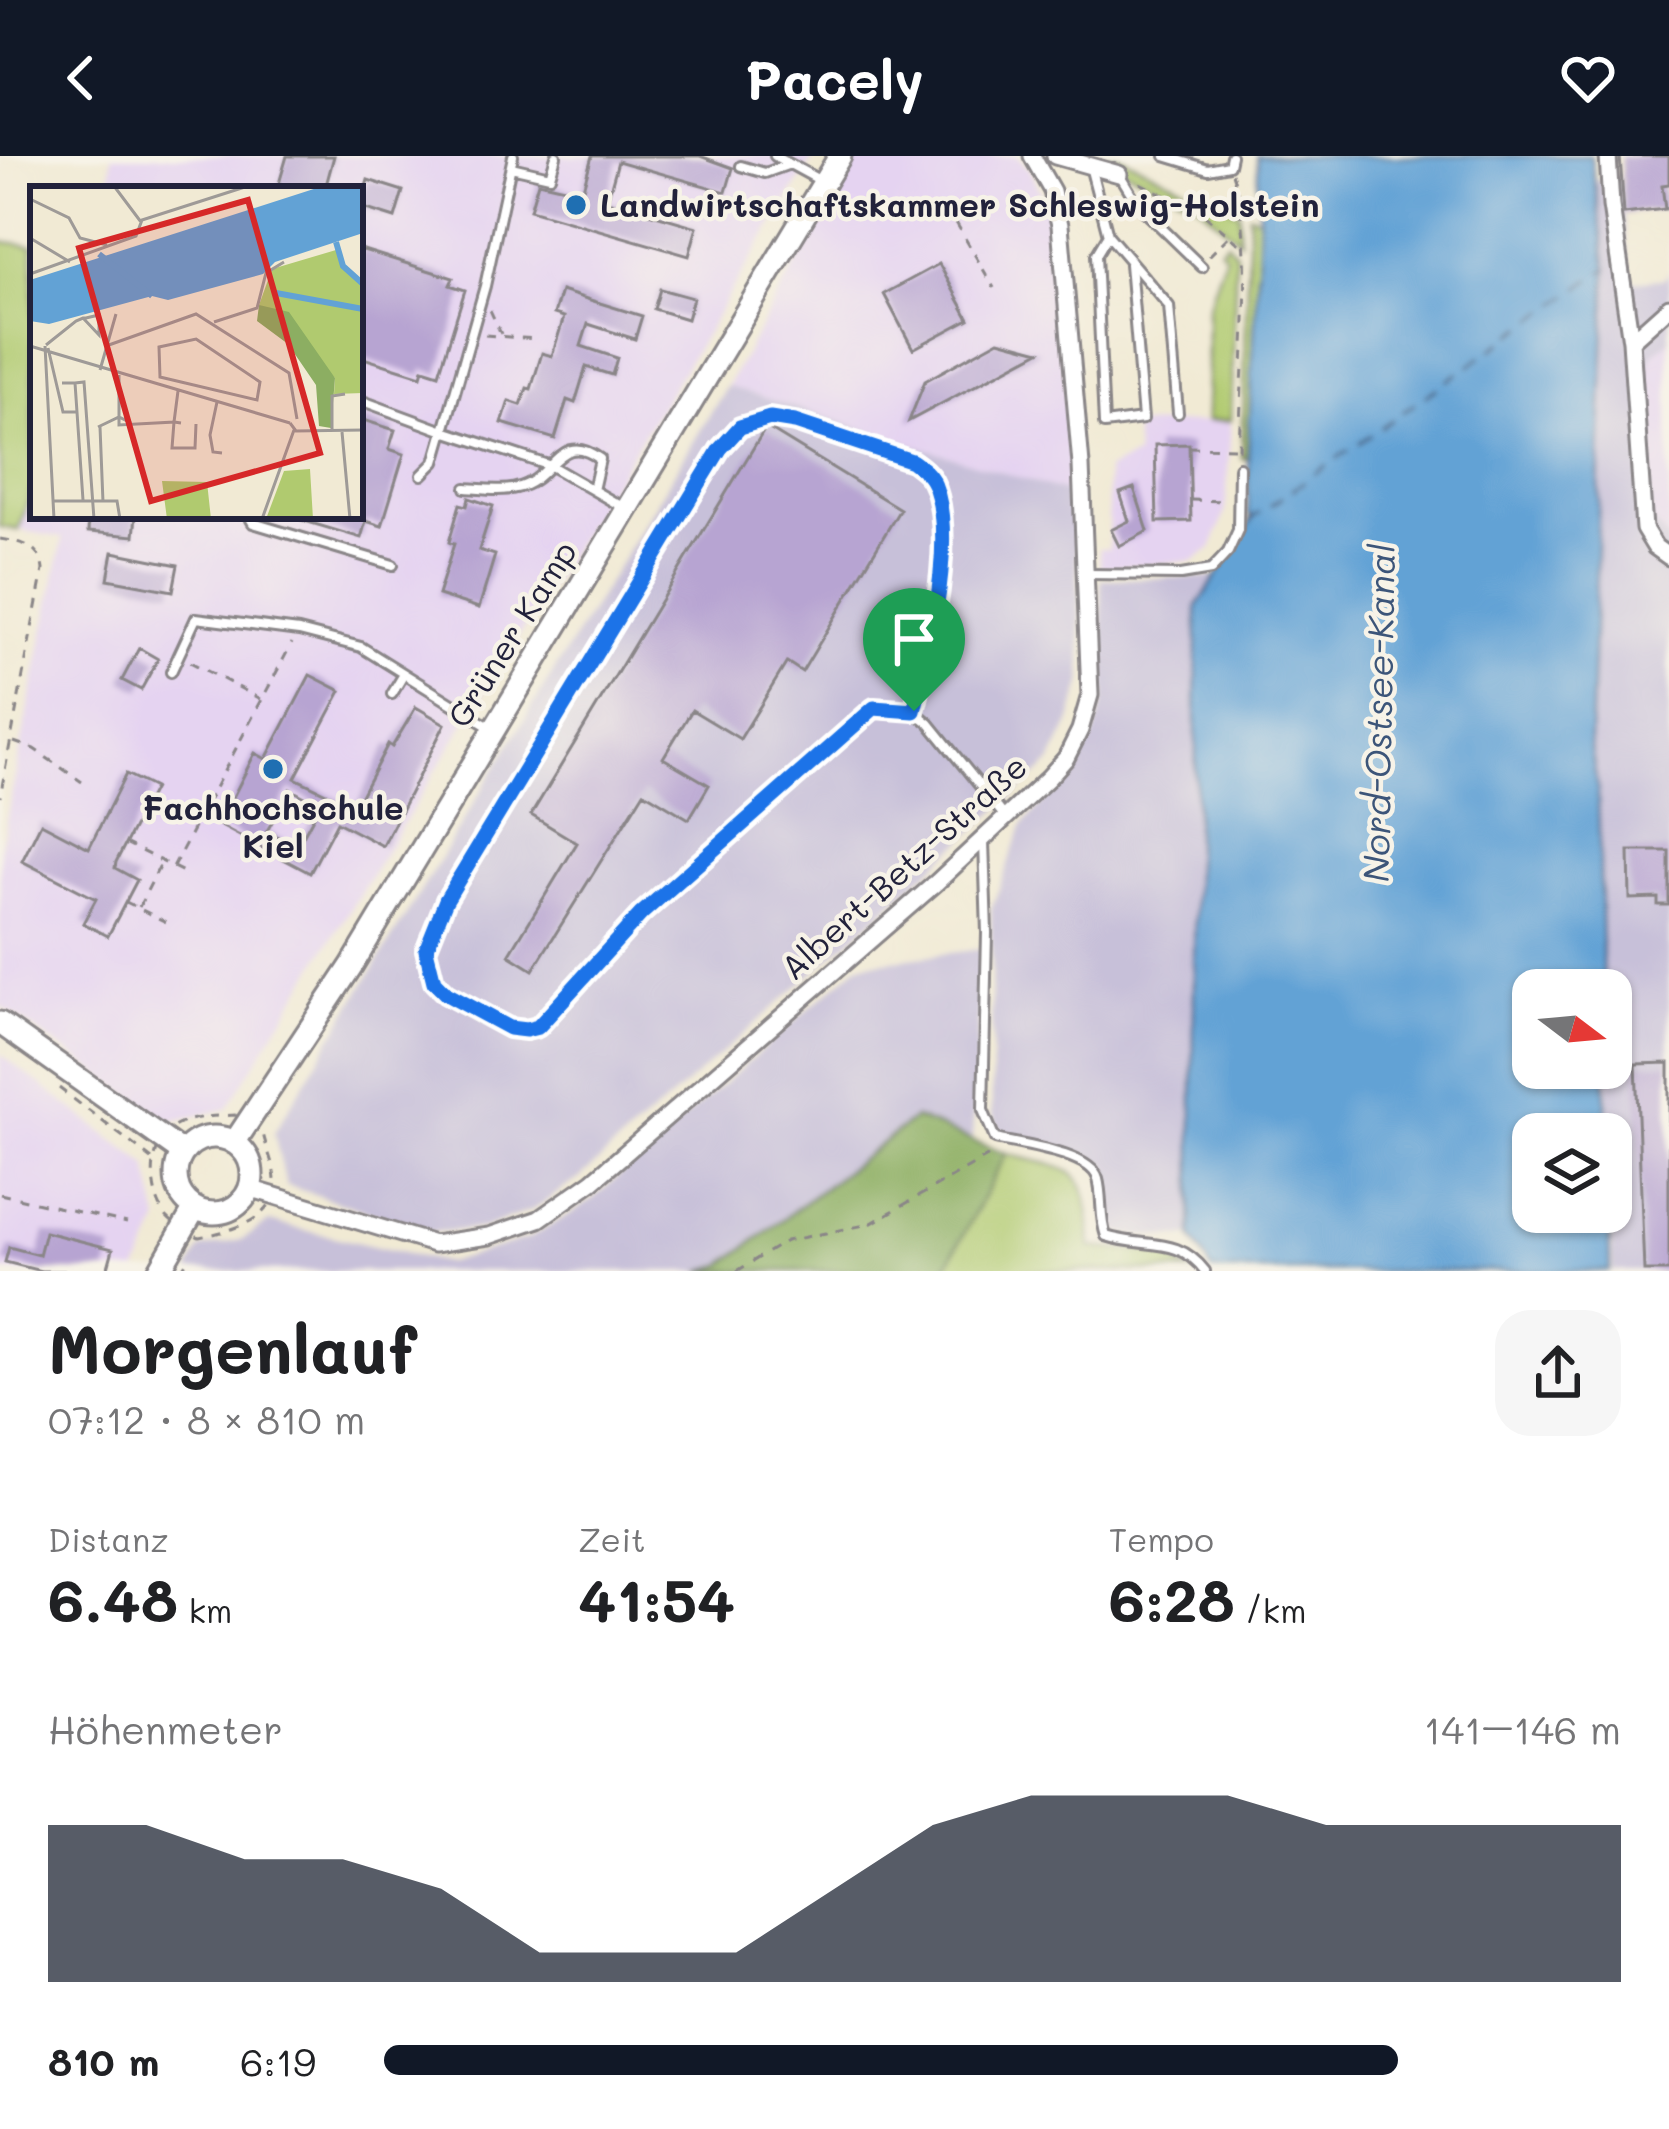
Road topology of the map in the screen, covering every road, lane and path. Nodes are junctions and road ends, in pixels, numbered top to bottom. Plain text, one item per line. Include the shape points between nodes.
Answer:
1 (556, 156) edge
2 (775, 156) edge
3 (840, 156) edge
4 (1032, 156) edge
5 (1055, 156) edge
6 (1165, 156) edge
7 (1608, 156) edge
8 (1230, 161) edge
9 (512, 162) edge
10 (790, 164) junction
11 (1090, 164) junction
12 (741, 166) dead end
13 (1119, 174) junction
14 (824, 182) junction
15 (946, 207) dead end
16 (1108, 235) junction
17 (1229, 236) junction
18 (1244, 248) junction
19 (1130, 264) junction
20 (1200, 266) joint
21 (484, 286) junction
22 (994, 289) dead end
23 (1669, 308) edge
24 (471, 335) junction
25 (502, 335) junction
26 (535, 339) dead end
27 (1631, 341) junction
28 (363, 401) edge
29 (1178, 413) dead end
30 (444, 431) junction
31 (1189, 447) dead end
32 (1239, 448) junction
33 (551, 466) junction
34 (1239, 467) joint
35 (422, 475) dead end
36 (466, 488) dead end
37 (593, 490) junction
38 (1191, 500) dead end
39 (1238, 501) junction
40 (628, 510) junction
41 (251, 519) edge
42 (0, 539) edge
43 (1669, 557) edge
44 (393, 566) dead end
45 (1086, 574) junction
46 (299, 631) junction
47 (178, 656) junction
48 (171, 672) dead end
49 (404, 674) junction
50 (392, 694) dead end
51 (263, 700) junction
52 (914, 711) junction
53 (492, 729) junction
54 (12, 741) junction
55 (82, 782) dead end
56 (0, 797) edge
57 (1006, 818) junction
58 (984, 840) junction
59 (125, 843) dead end
60 (162, 861) junction
61 (173, 867) junction
62 (190, 875) dead end
63 (126, 902) dead end
64 (140, 907) junction
65 (166, 922) dead end
66 (0, 1024) edge
67 (44, 1077) dead end
68 (247, 1122) junction
69 (995, 1138) junction
70 (234, 1143) junction
71 (158, 1149) junction
72 (183, 1153) junction
73 (261, 1191) junction
74 (0, 1195) edge
75 (195, 1208) junction
76 (127, 1223) dead end
77 (183, 1228) junction
78 (159, 1271) edge
79 (737, 1271) edge
80 (1205, 1271) edge

1 - 9 lane via 550,176
2 - 10 lane
3 - 14 street, Grüner Kamp
4 - 45 street, Albert-Betz-Straße via 1060,225
5 - 11 street
6 - 8 lane via 1208,169
7 - 27 street
8 - 18 path
9 - 21 lane
10 - 12 lane via 765,173
10 - 14 lane
11 - 13 street
11 - 16 lane
13 - 17 path via 1203,214
13 - 20 lane via 1138,205
14 - 40 street, Grüner Kamp
15 - 22 path
16 - 19 lane
16 - 19 lane via 1096,255 1104,424 1143,419
17 - 18 path
17 - 20 path
18 - 32 path
19 - 29 lane via 1169,306
21 - 24 lane
21 - 25 path
23 - 27 street
24 - 25 path
24 - 30 lane
25 - 26 path
27 - 43 street via 1645,529
28 - 30 lane
30 - 33 lane
30 - 35 lane
31 - 32 path
32 - 34 path
33 - 36 lane via 519,488
33 - 37 lane
33 - 37 lane via 569,448 597,456
34 - 39 lane
37 - 40 lane
38 - 39 path
39 - 45 lane via 1238,530 1211,570
40 - 53 street, Grüner Kamp
41 - 44 lane
42 - 54 path via 34,547 43,570
45 - 57 street, Albert-Betz-Straße via 1090,695 1080,730 1066,758
46 - 47 lane via 196,618
46 - 49 lane via 361,647
46 - 51 path
47 - 48 lane
47 - 51 path
49 - 50 lane
49 - 53 lane
51 - 61 path
52 - 52 lane via 874,708 641,914 538,1027 509,1028 434,982 426,950 446,900 740,427 770,418 795,422 927,472 940,515 940,565
52 - 57 lane
53 - 68 street, Grüner Kamp via 352,965
54 - 55 path
54 - 56 path
57 - 58 street, Albert-Betz-Straße
58 - 69 lane via 983,1110
58 - 73 street, Albert-Betz-Straße via 593,1181 539,1219 434,1244
59 - 60 path
60 - 61 path
60 - 64 path
61 - 62 path
63 - 64 path
64 - 65 path
66 - 71 street
67 - 71 path
68 - 70 street, Grüner Kamp
68 - 71 path via 212,1116 174,1127
68 - 73 path via 263,1133 276,1183
69 - 79 path via 989,1156 870,1224 786,1241
69 - 80 lane via 1086,1161 1098,1176 1106,1236 1181,1247
70 - 72 street via 200,1139
70 - 73 street
71 - 72 street
71 - 77 path via 162,1206
72 - 75 street via 178,1189
73 - 75 street via 232,1208
73 - 77 path via 266,1210 226,1232 199,1238
74 - 76 path
75 - 77 street
77 - 78 street

